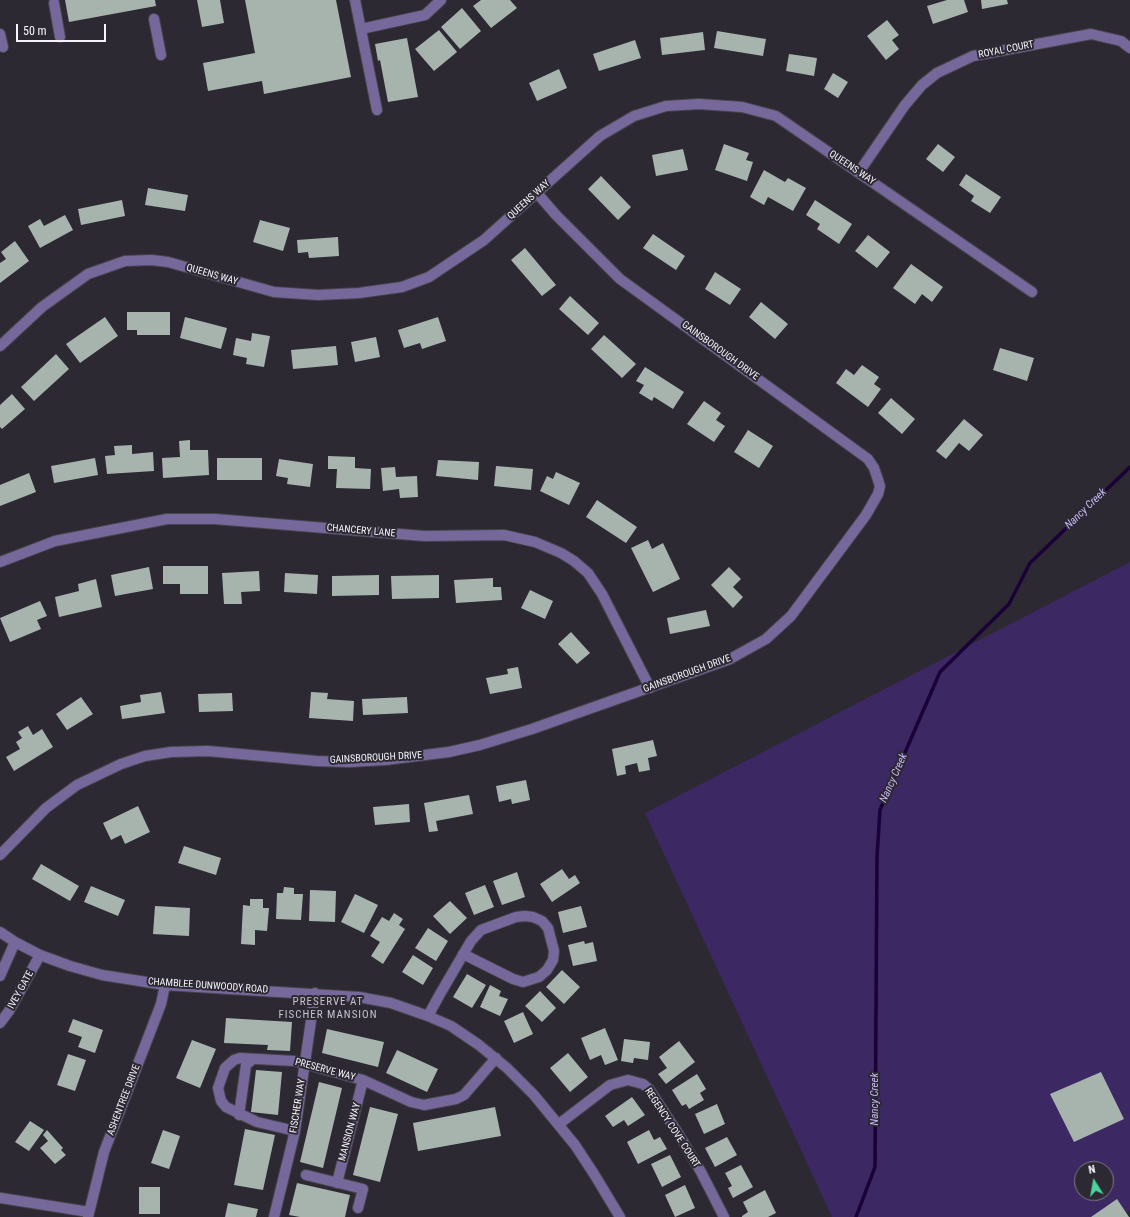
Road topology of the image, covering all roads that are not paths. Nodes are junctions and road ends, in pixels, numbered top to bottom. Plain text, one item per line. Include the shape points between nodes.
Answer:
1 (355, 0) edge
2 (441, 0) edge
3 (54, 3) dead end
4 (154, 19) dead end
5 (360, 29) junction
6 (0, 34) edge
7 (60, 37) dead end
8 (3, 47) dead end
9 (1130, 48) edge
10 (160, 55) dead end
11 (377, 110) dead end
12 (859, 172) junction
13 (537, 193) junction
14 (1032, 292) dead end
15 (0, 346) edge
16 (0, 562) edge
17 (650, 688) junction
18 (0, 855) edge
19 (0, 932) edge
20 (15, 942) junction
21 (463, 954) junction
22 (40, 955) junction
23 (0, 976) edge
24 (165, 985) junction
25 (315, 993) junction
26 (5, 1009) edge
27 (428, 1016) junction
28 (0, 1023) edge
29 (496, 1058) junction
30 (253, 1059) junction
31 (305, 1064) junction
32 (363, 1080) junction
33 (239, 1115) junction
34 (559, 1124) junction
35 (295, 1131) junction
36 (306, 1175) dead end
37 (337, 1183) junction
38 (1, 1198) dead end
39 (358, 1208) dead end
40 (88, 1215) edge
41 (274, 1217) edge
42 (620, 1217) edge
43 (724, 1217) edge

1 - 5 street
2 - 5 street via 425,15
3 - 7 street
4 - 10 street
5 - 11 street
6 - 8 street
9 - 12 street, ROYAL COURT via 1121,41 1091,34 973,56 938,73 922,85 905,105
12 - 13 street, QUEENS WAY via 776,116 742,107 699,104 666,106 634,116 600,136
12 - 14 street, QUEENS WAY
13 - 15 street, QUEENS WAY via 484,240 457,259 428,277 402,287 318,295 274,292 168,262 125,261 88,274 42,307
13 - 17 street, GAINSBOROUGH DRIVE via 620,279 868,458 880,486 866,515 791,616 766,639 730,659
16 - 17 street, CHANCERY LANE via 56,541 167,520 222,520 424,536 504,535 535,542 561,553 588,573 602,594
17 - 18 street, GAINSBOROUGH DRIVE via 480,745 416,757 349,762 316,761 208,750 145,756 121,764 77,785 46,808
19 - 20 street, CHAMBLEE DUNWOODY ROAD
20 - 22 street, CHAMBLEE DUNWOODY ROAD
20 - 23 street
21 - 21 street via 481,930 525,916 542,921 548,928 554,951 553,960 547,970 539,977 523,982
21 - 27 street
22 - 24 street, CHAMBLEE DUNWOODY ROAD via 96,973
22 - 26 street, IVEY GATE
24 - 25 street, CHAMBLEE DUNWOODY ROAD
24 - 40 street, ASHENTREE DRIVE via 161,1004 104,1152
25 - 27 street, CHAMBLEE DUNWOODY ROAD via 380,1001
25 - 31 street, FISCHER WAY
26 - 28 street, IVEY GATE
27 - 29 street, CHAMBLEE DUNWOODY ROAD via 451,1026
29 - 32 street, PRESERVE WAY via 464,1095 424,1105
29 - 34 street, CHAMBLEE DUNWOODY ROAD
30 - 31 street, PRESERVE WAY
30 - 33 street via 246,1065
30 - 33 street, PRESERVE WAY via 234,1060 225,1068 219,1082 221,1101
31 - 32 street, PRESERVE WAY
31 - 35 street, FISCHER WAY
32 - 37 street, MANSION WAY
33 - 35 street, PRESERVE WAY
34 - 42 street, CHAMBLEE DUNWOODY ROAD
34 - 43 street, REGENCY COVE COURT via 610,1085 628,1080 643,1084 649,1089 701,1172
35 - 41 street, FISCHER WAY
36 - 37 street
37 - 39 street via 363,1189
38 - 40 street

